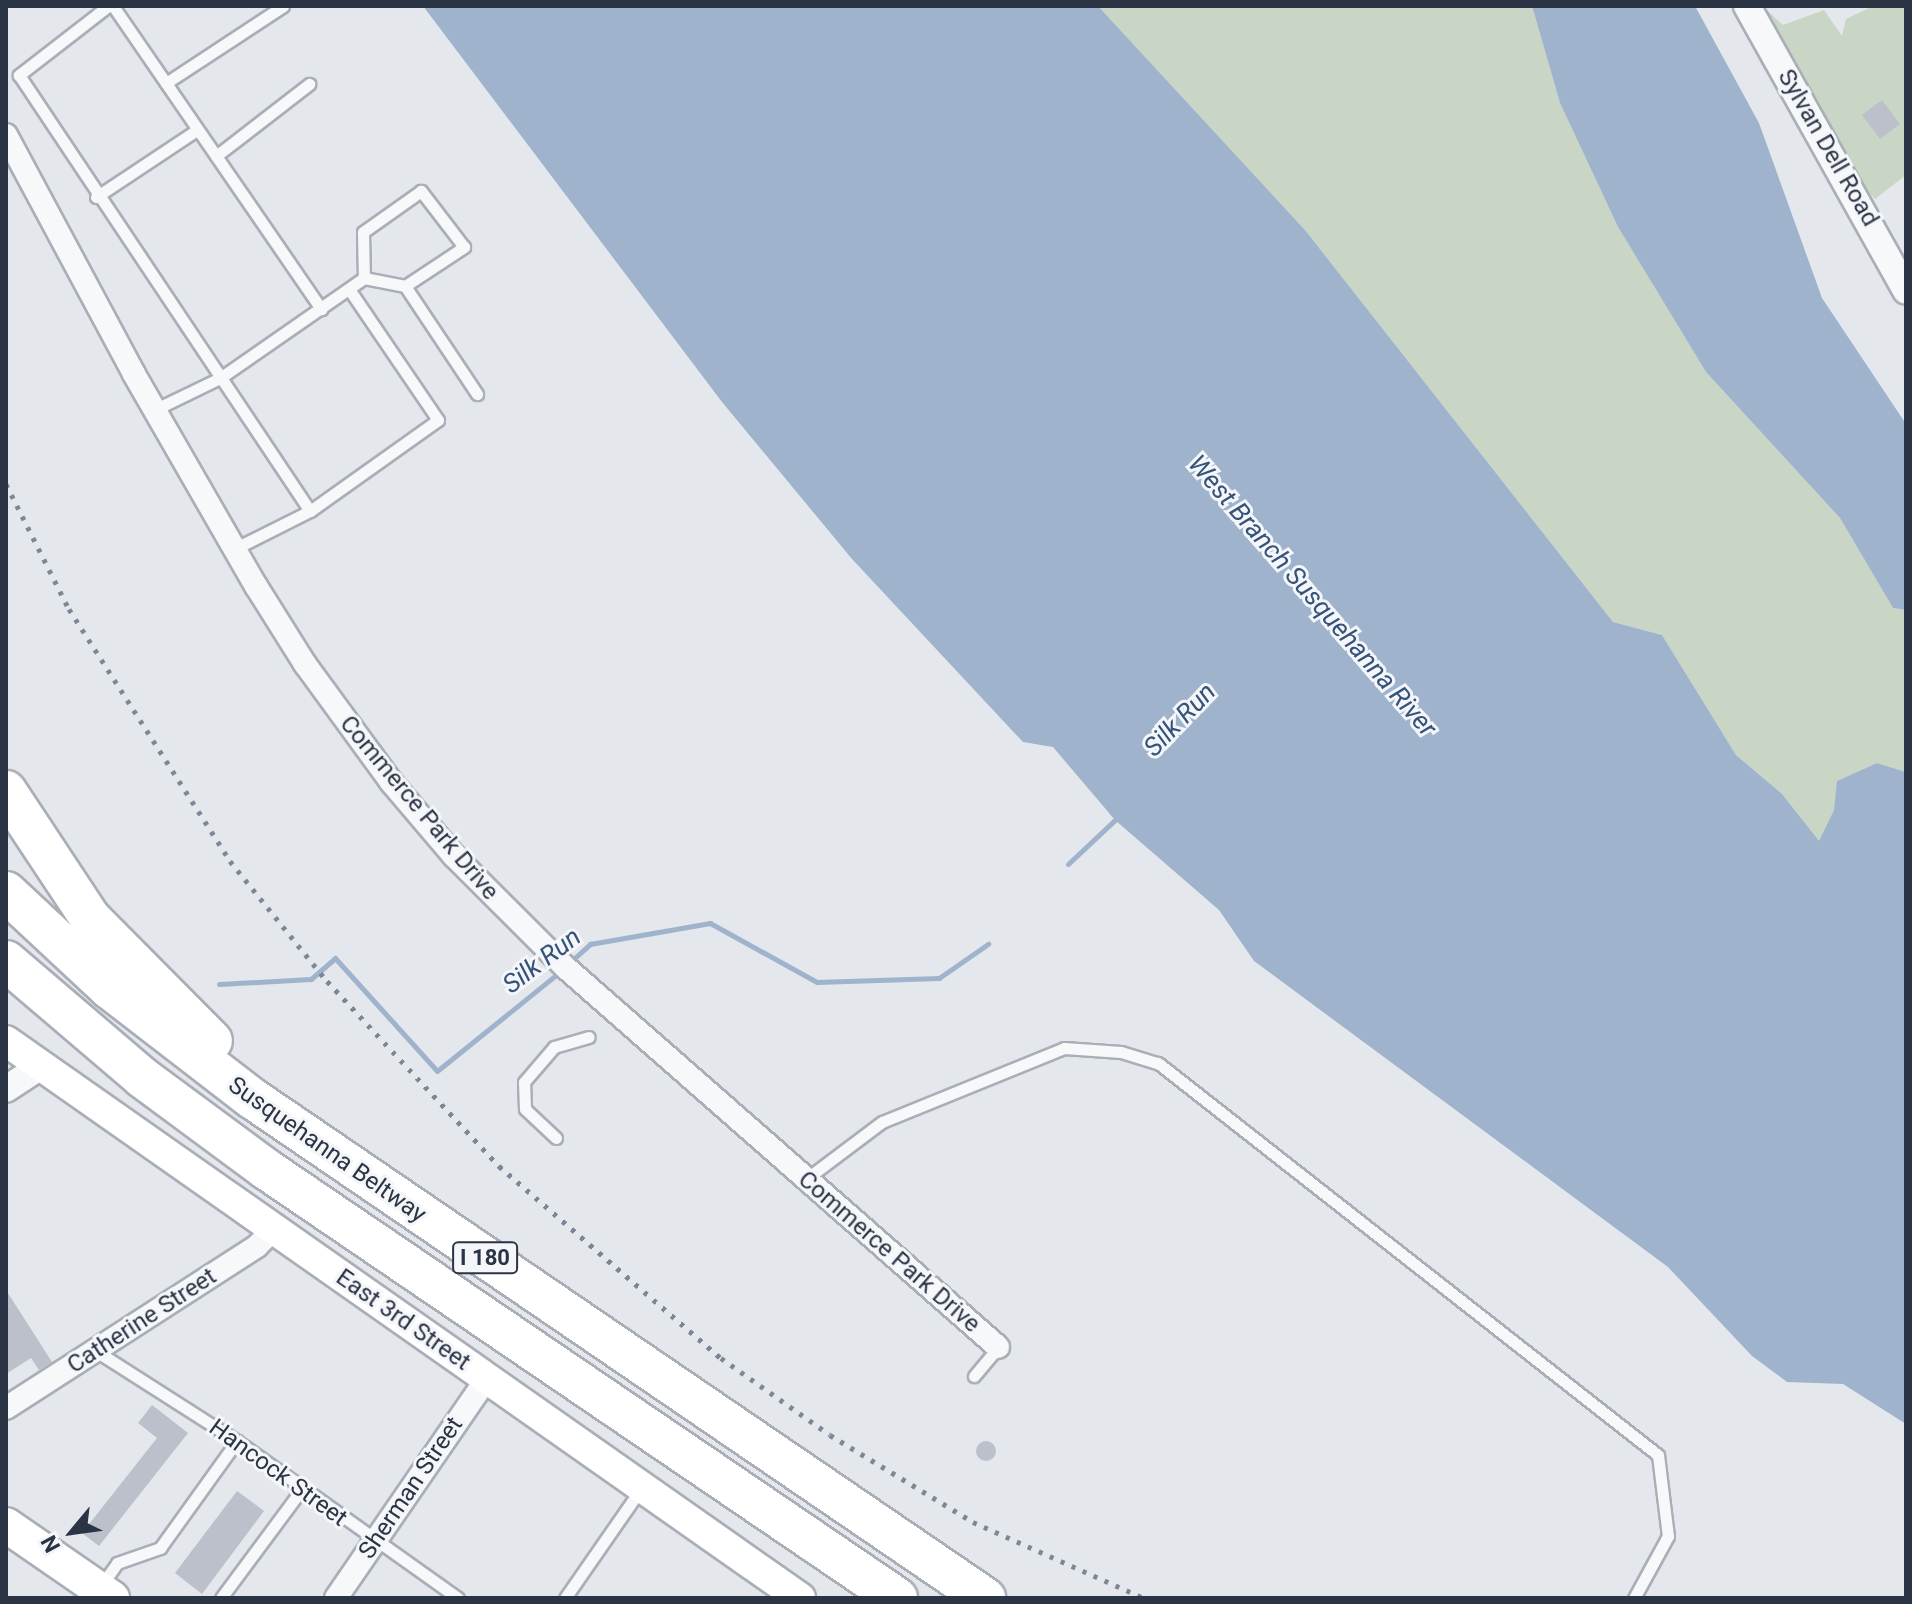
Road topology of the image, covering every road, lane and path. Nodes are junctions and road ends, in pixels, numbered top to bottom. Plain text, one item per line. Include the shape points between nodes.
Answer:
1 (111, 6) edge
2 (283, 6) edge
3 (1747, 6) edge
4 (166, 83) junction
5 (309, 84) dead end
6 (197, 130) junction
7 (6, 135) edge
8 (216, 156) junction
9 (96, 197) junction
10 (364, 278) junction
11 (405, 286) junction
12 (349, 289) junction
13 (1906, 291) edge
14 (321, 309) junction
15 (220, 378) junction
16 (477, 394) dead end
17 (154, 410) junction
18 (310, 511) junction
19 (234, 549) junction
20 (6, 791) edge
21 (6, 892) edge
22 (6, 961) edge
23 (589, 1037) dead end
24 (6, 1041) edge
25 (41, 1066) junction
26 (6, 1089) edge
27 (556, 1138) dead end
28 (805, 1179) junction
29 (274, 1229) junction
30 (544, 1298) junction
31 (998, 1347) joint
32 (96, 1351) junction
33 (974, 1376) dead end
34 (487, 1378) junction
35 (6, 1408) edge
36 (237, 1441) junction
37 (642, 1487) junction
38 (302, 1489) junction
39 (6, 1525) edge
40 (374, 1543) junction
41 (106, 1593) edge
42 (221, 1598) edge
43 (336, 1598) edge
44 (458, 1598) edge
45 (565, 1598) edge
46 (800, 1598) edge
47 (897, 1598) edge
48 (985, 1598) edge
49 (1634, 1598) edge

1 - 4 lane
1 - 9 lane via 19,75
2 - 4 lane
3 - 13 street, Sylvan Dell Road
4 - 6 lane
5 - 8 lane
6 - 8 lane
6 - 9 lane
7 - 17 street, Commerce Park Drive
8 - 14 lane
9 - 15 lane
10 - 11 lane
10 - 11 lane via 363,232 421,191 464,247
10 - 12 lane
11 - 16 lane
12 - 14 lane
12 - 18 lane via 438,420
14 - 15 lane
15 - 17 lane
15 - 18 lane
17 - 19 street, Commerce Park Drive
18 - 19 lane
19 - 28 street, Commerce Park Drive via 305,664 391,782 454,856 552,955
20 - 30 highway via 90,918 170,1002 277,1094
21 - 30 highway, Susquehanna Beltway / I 180 via 173,1041
22 - 47 highway, Susquehanna Beltway / I 180 via 132,1069 266,1169
23 - 27 lane via 554,1047 524,1082 525,1109
24 - 25 main road, East 3rd Street
25 - 26 street
25 - 29 main road, East 3rd Street
28 - 31 street, Commerce Park Drive
28 - 49 lane via 882,1122 1064,1048 1121,1052 1158,1063 1658,1455 1668,1536
29 - 32 street, Catherine Street
29 - 34 main road, East 3rd Street
30 - 48 highway, Susquehanna Beltway / I 180
31 - 33 lane
32 - 35 street, Catherine Street
32 - 36 lane, Hancock Street
34 - 37 main road, East 3rd Street
34 - 40 street, Sherman Street
36 - 38 lane, Hancock Street
36 - 41 lane via 160,1548 117,1563
37 - 45 lane
37 - 46 main road, East 3rd Street
38 - 40 lane, Hancock Street
38 - 42 lane
39 - 41 main road
40 - 43 street, Sherman Street
40 - 44 lane, Hancock Street

